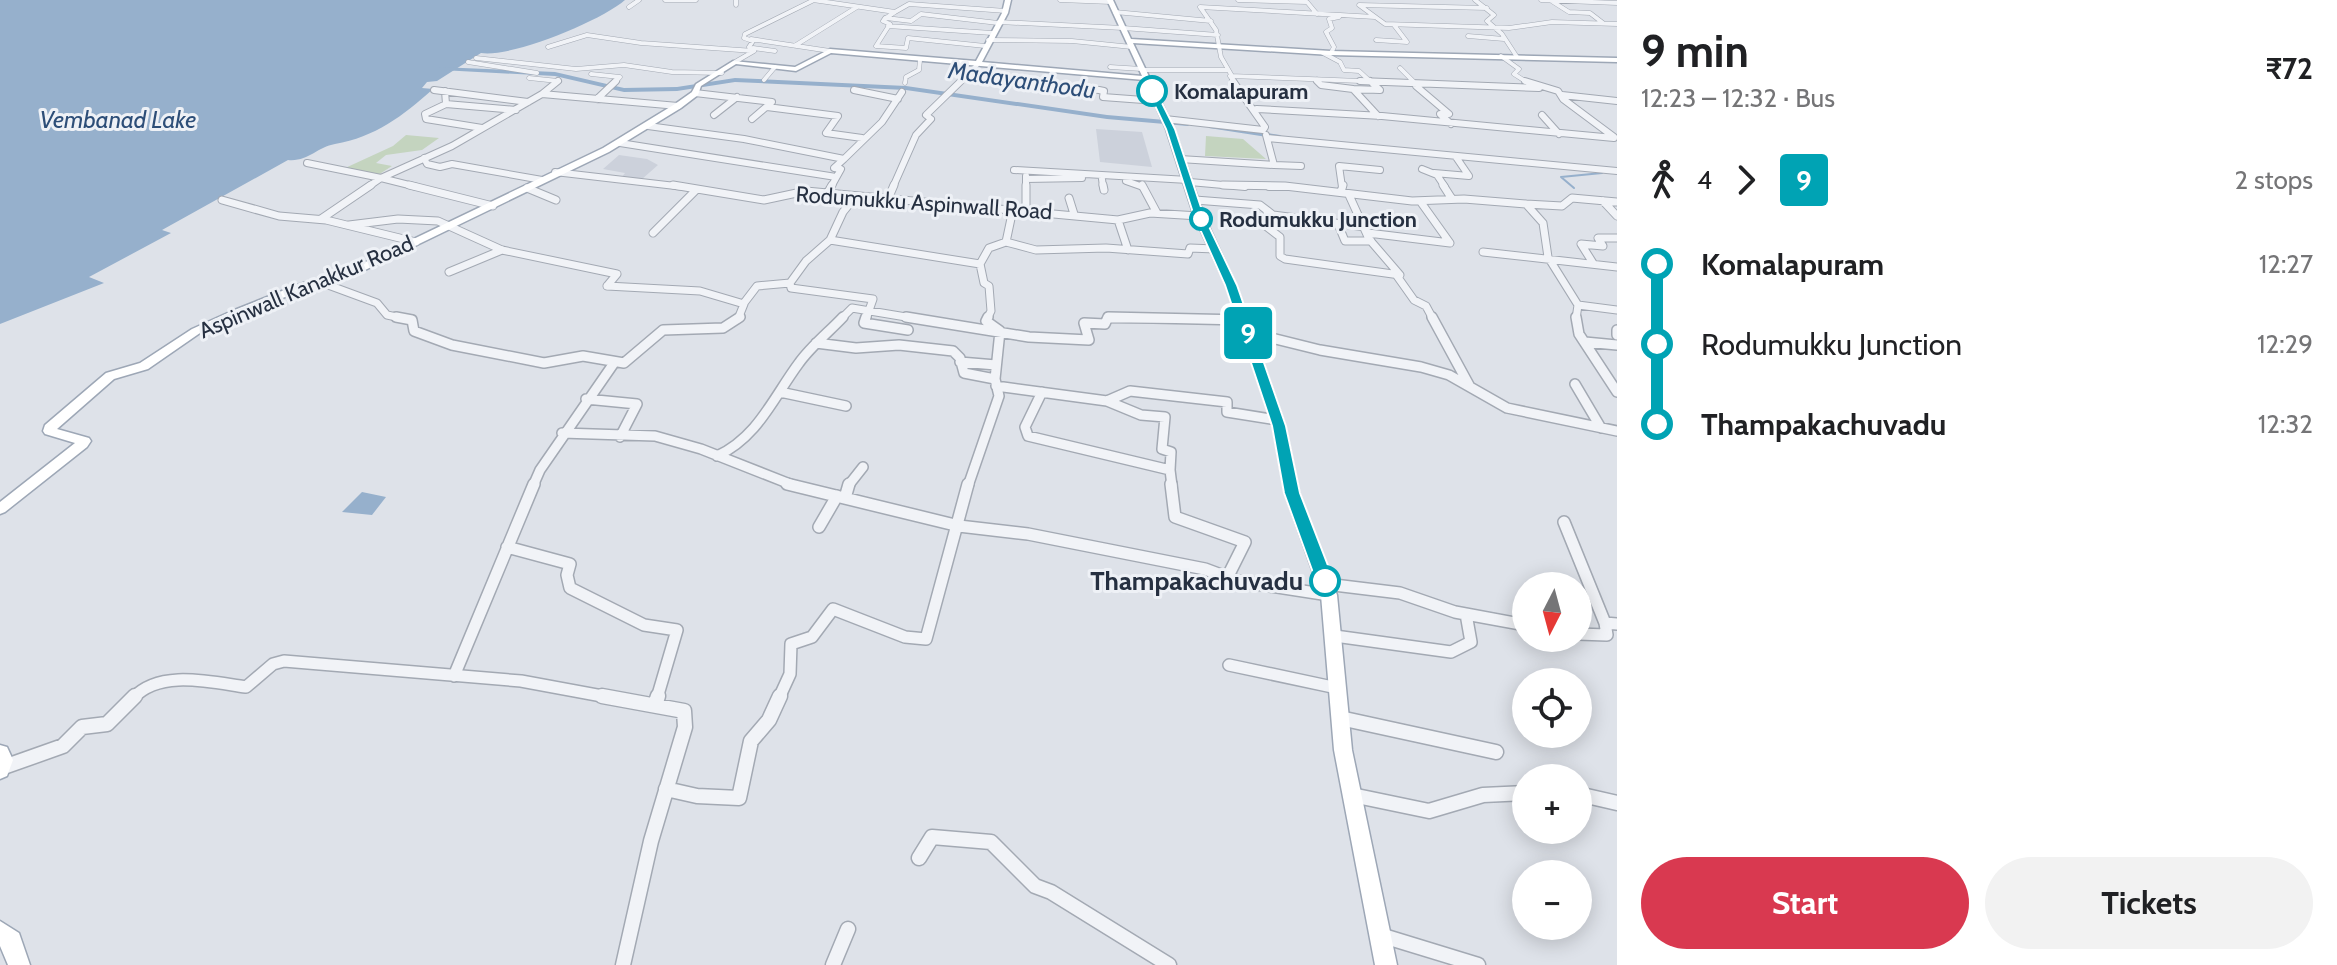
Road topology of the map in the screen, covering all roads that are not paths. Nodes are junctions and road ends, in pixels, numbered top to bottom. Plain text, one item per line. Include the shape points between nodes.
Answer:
1 (639, 0) edge
2 (665, 0) edge
3 (696, 0) edge
4 (933, 0) edge
5 (948, 0) edge
6 (1008, 0) edge
7 (1060, 0) edge
8 (1210, 0) edge
9 (1235, 0) edge
10 (1475, 0) edge
11 (1531, 0) edge
12 (1540, 0) edge
13 (1550, 0) edge
14 (812, 1) edge
15 (1110, 1) edge
16 (1617, 3) edge
17 (927, 5) junction
18 (629, 7) dead end
19 (835, 7) dead end
20 (857, 7) junction
21 (957, 7) junction
22 (1213, 7) junction
23 (968, 8) junction
24 (1487, 8) junction
25 (1006, 11) junction
26 (1254, 11) junction
27 (895, 12) junction
28 (1115, 12) junction
29 (1317, 14) junction
30 (1339, 15) junction
31 (1037, 16) dead end
32 (1375, 17) junction
33 (886, 18) junction
34 (961, 19) junction
35 (911, 21) junction
36 (1211, 21) junction
37 (999, 22) junction
38 (1026, 23) junction
39 (1037, 23) junction
40 (1603, 23) junction
41 (1617, 24) edge
42 (1394, 25) junction
43 (888, 26) junction
44 (1493, 27) junction
45 (1123, 28) junction
46 (929, 29) junction
47 (1030, 29) dead end
48 (1071, 29) dead end
49 (1218, 35) junction
50 (1468, 36) dead end
51 (751, 39) junction
52 (1504, 39) junction
53 (988, 40) junction
54 (1041, 40) junction
55 (1376, 40) dead end
56 (1094, 42) junction
57 (1131, 44) junction
58 (795, 46) junction
59 (548, 47) dead end
60 (881, 47) junction
61 (1220, 47) junction
62 (902, 48) junction
63 (1040, 48) dead end
64 (755, 49) junction
65 (775, 51) dead end
66 (830, 51) junction
67 (1327, 53) junction
68 (874, 56) junction
69 (1501, 56) junction
70 (1517, 57) junction
71 (898, 58) junction
72 (473, 60) dead end
73 (920, 60) junction
74 (1617, 60) edge
75 (735, 62) junction
76 (977, 65) junction
77 (775, 67) junction
78 (1110, 67) dead end
79 (1400, 68) dead end
80 (1227, 70) junction
81 (1143, 72) junction
82 (722, 73) junction
83 (591, 74) dead end
84 (1100, 75) junction
85 (1436, 75) dead end
86 (1232, 76) junction
87 (527, 77) dead end
88 (1315, 79) junction
89 (764, 80) dead end
90 (1372, 81) junction
91 (1524, 81) junction
92 (960, 82) junction
93 (1445, 82) junction
94 (1412, 83) junction
95 (905, 84) dead end
96 (1461, 85) junction
97 (1474, 85) junction
98 (984, 87) dead end
99 (696, 88) junction
100 (1539, 88) junction
101 (1353, 89) junction
102 (434, 90) dead end
103 (854, 90) dead end
104 (445, 91) junction
105 (1104, 91) junction
106 (542, 94) junction
107 (1562, 95) junction
108 (737, 97) junction
109 (597, 99) junction
110 (1157, 101) junction
111 (1617, 101) edge
112 (528, 102) junction
113 (446, 104) junction
114 (678, 106) junction
115 (767, 107) junction
116 (518, 110) junction
117 (1253, 110) junction
118 (714, 115) dead end
119 (1542, 115) dead end
120 (482, 116) dead end
121 (1378, 116) junction
122 (499, 119) junction
123 (752, 119) dead end
124 (1167, 123) junction
125 (1453, 125) junction
126 (648, 126) junction
127 (482, 128) junction
128 (1265, 133) junction
129 (1559, 134) junction
130 (862, 138) junction
131 (1326, 138) dead end
132 (1616, 139) edge
133 (620, 143) junction
134 (1456, 157) junction
135 (424, 158) junction
136 (844, 159) junction
137 (1180, 159) junction
138 (307, 163) dead end
139 (1274, 165) junction
140 (1301, 166) dead end
141 (1422, 169) dead end
142 (1014, 170) dead end
143 (1026, 170) junction
144 (1380, 170) dead end
145 (1617, 171) edge
146 (555, 172) junction
147 (1280, 172) dead end
148 (1434, 173) junction
149 (836, 177) junction
150 (381, 178) junction
151 (1026, 179) junction
152 (1102, 179) junction
153 (542, 180) junction
154 (1189, 181) junction
155 (527, 188) junction
156 (1104, 190) dead end
157 (695, 191) junction
158 (828, 192) junction
159 (1345, 194) junction
160 (856, 196) junction
161 (1069, 198) dead end
162 (888, 199) junction
163 (1452, 199) junction
164 (222, 200) dead end
165 (556, 200) dead end
166 (1420, 201) junction
167 (1603, 201) junction
168 (1617, 202) edge
169 (1526, 204) junction
170 (493, 206) junction
171 (1197, 208) junction
172 (1013, 209) junction
173 (1026, 210) junction
174 (1267, 212) junction
175 (1157, 213) junction
176 (1074, 214) junction
177 (1617, 216) edge
178 (321, 219) junction
179 (1118, 220) junction
180 (1338, 224) junction
181 (349, 225) junction
182 (452, 225) junction
183 (653, 233) dead end
184 (1368, 234) junction
185 (1617, 238) edge
186 (830, 240) junction
187 (416, 242) junction
188 (1006, 242) junction
189 (1361, 247) dead end
190 (1380, 248) junction
191 (1215, 249) junction
192 (502, 250) junction
193 (1128, 250) junction
194 (1483, 252) dead end
195 (1547, 258) junction
196 (1593, 263) junction
197 (980, 264) junction
198 (1617, 267) edge
199 (449, 272) dead end
200 (1397, 276) junction
201 (320, 282) junction
202 (790, 283) junction
203 (744, 303) junction
204 (1578, 305) junction
205 (869, 309) junction
206 (1617, 310) edge
207 (915, 316) junction
208 (1245, 326) junction
209 (908, 330) junction
210 (1000, 331) junction
211 (1585, 342) junction
212 (816, 343) junction
213 (899, 345) junction
214 (1617, 345) edge
215 (960, 362) junction
216 (614, 363) junction
217 (996, 365) junction
218 (995, 382) junction
219 (1575, 384) dead end
220 (1469, 385) junction
221 (780, 392) junction
222 (1042, 392) junction
223 (1617, 392) edge
224 (586, 399) junction
225 (1107, 401) junction
226 (846, 406) dead end
227 (1277, 420) junction
228 (1601, 428) junction
229 (1617, 431) edge
230 (562, 433) junction
231 (620, 437) junction
232 (717, 456) junction
233 (863, 467) dead end
234 (1170, 470) junction
235 (841, 497) junction
236 (0, 509) edge
237 (1564, 522) dead end
238 (959, 526) junction
239 (819, 527) dead end
240 (507, 547) junction
241 (1227, 578) junction
242 (1328, 589) junction
243 (1466, 614) junction
244 (1512, 622) edge
245 (1611, 623) edge
246 (1335, 636) junction
247 (1592, 636) edge
248 (1229, 665) dead end
249 (454, 676) junction
250 (1337, 688) junction
251 (655, 705) junction
252 (1340, 718) junction
253 (1496, 752) dead end
254 (0, 753) edge
255 (0, 769) edge
256 (666, 789) junction
257 (1512, 794) edge
258 (1352, 795) junction
259 (1592, 797) edge
260 (1617, 803) edge
261 (919, 858) dead end
262 (848, 929) dead end
263 (0, 932) edge
264 (1380, 935) junction
265 (19, 965) edge
266 (623, 965) edge
267 (833, 965) edge
268 (1169, 965) edge
269 (1386, 965) edge
270 (1478, 965) edge

1 - 18 street
2 - 3 street
4 - 17 street
5 - 21 street via 963,2
6 - 25 main road
7 - 15 street
8 - 22 street
9 - 26 street
9 - 29 street via 1307,2
10 - 24 street
11 - 12 street
12 - 13 street
13 - 16 street
13 - 40 street
14 - 19 street
14 - 20 street
14 - 51 street via 743,36
15 - 28 main road
17 - 21 street
17 - 27 street via 905,4
20 - 27 street
20 - 58 street
21 - 23 street
22 - 26 street
22 - 36 street via 1200,7
23 - 25 street
23 - 34 street
24 - 32 street via 1359,5
24 - 44 street via 1494,15 1487,21
25 - 37 main road
26 - 29 street
27 - 33 street
28 - 36 street
28 - 45 main road
29 - 30 street
30 - 32 street
30 - 67 street via 1329,19 1332,28 1326,32 1334,47
31 - 39 street
32 - 42 street
33 - 35 street
33 - 43 street
34 - 35 street via 921,14
34 - 37 street
35 - 46 street via 935,23
36 - 49 street
37 - 38 street
37 - 53 main road
38 - 39 street
38 - 47 street
39 - 45 street
40 - 41 street
40 - 44 street
42 - 44 street
42 - 55 street via 1407,42
43 - 46 street
43 - 60 street via 873,44
44 - 52 street
45 - 49 street
45 - 57 main road
46 - 53 street
48 - 56 street via 1088,30
49 - 61 street
50 - 52 street
51 - 58 street
51 - 64 street via 749,47
52 - 70 street
53 - 54 street
53 - 62 street via 946,44 944,39 908,38
53 - 76 main road
54 - 56 street
54 - 63 street
56 - 57 street
57 - 61 main road
57 - 81 main road
58 - 66 street
59 - 64 street via 587,35
60 - 62 street
60 - 68 street
61 - 67 main road
61 - 80 street
62 - 71 street
64 - 65 street
64 - 75 street
66 - 68 main road
66 - 77 main road via 800,68
67 - 69 main road
67 - 90 street via 1344,70 1359,71
68 - 71 main road
69 - 70 main road
69 - 91 street via 1519,69 1514,74
70 - 74 main road
71 - 73 main road
72 - 82 street via 538,73 559,67 624,65
73 - 76 main road
73 - 95 street via 919,70 906,77
75 - 77 main road
75 - 82 main road, Aspinwall Kanakkur Road
76 - 84 main road
76 - 92 street
77 - 89 street
78 - 81 street
79 - 94 street
80 - 81 street
80 - 86 street
81 - 84 main road
81 - 110 main road
82 - 99 main road, Aspinwall Kanakkur Road
83 - 109 street via 620,77
84 - 105 street
85 - 93 street
86 - 88 street
86 - 117 street
87 - 106 street via 558,81
88 - 90 street
88 - 101 street via 1321,85
90 - 94 street
90 - 101 street via 1380,90
91 - 97 street via 1464,78
91 - 100 street
92 - 98 street
92 - 105 street
92 - 162 street via 926,115 931,119 916,135
93 - 94 street
93 - 96 street
94 - 96 street
94 - 125 street via 1449,114 1440,114
96 - 97 street
97 - 100 street
99 - 108 street
99 - 114 main road, Aspinwall Kanakkur Road
100 - 107 street
101 - 121 street
102 - 104 street
103 - 130 street via 900,95 882,122
104 - 112 street
104 - 113 street
105 - 110 street via 1103,97
106 - 109 street
106 - 112 street
107 - 111 street
107 - 132 street
108 - 115 street via 772,102
108 - 118 street
109 - 114 street
110 - 124 main road
112 - 116 street
113 - 116 street
113 - 127 street via 423,116
114 - 126 main road, Aspinwall Kanakkur Road
115 - 123 street
115 - 130 street via 838,116 826,133
116 - 122 street
117 - 121 street
117 - 128 street
119 - 129 street
120 - 122 street
121 - 125 street
122 - 127 street
124 - 128 street
124 - 137 main road
125 - 129 street
126 - 133 main road, Aspinwall Kanakkur Road
126 - 136 street
127 - 135 street
128 - 131 street
128 - 134 street
128 - 139 street
129 - 132 street
130 - 136 street via 859,148
133 - 146 main road, Aspinwall Kanakkur Road
133 - 149 street
134 - 145 street
134 - 148 street via 1469,176
135 - 150 street
135 - 153 street via 440,167 452,164
136 - 149 street via 834,168 841,169
137 - 139 street
137 - 154 main road
138 - 150 street
139 - 140 street
139 - 147 street
141 - 148 street
142 - 143 street
143 - 151 street
143 - 154 street
144 - 159 street via 1339,166
146 - 153 main road, Aspinwall Kanakkur Road
146 - 157 street, Rodumukku Aspinwall Road
148 - 163 street
149 - 158 street
150 - 170 street
150 - 178 street
151 - 152 street
151 - 173 street
152 - 156 street
152 - 175 street via 1142,185
153 - 155 main road, Aspinwall Kanakkur Road
154 - 159 street
154 - 171 main road
155 - 165 street
155 - 170 main road, Aspinwall Kanakkur Road
157 - 158 street, Rodumukku Aspinwall Road via 758,200 799,191
157 - 183 street
158 - 160 street, Rodumukku Aspinwall Road
159 - 166 street
159 - 184 street
160 - 162 street, Rodumukku Aspinwall Road
160 - 186 street
161 - 176 street
162 - 172 street, Rodumukku Aspinwall Road
163 - 166 street
163 - 169 street
164 - 178 street via 279,216
166 - 184 street via 1450,243
167 - 168 street
167 - 169 street via 1572,198 1562,206
167 - 177 street
169 - 195 street via 1543,223 1539,239
170 - 182 main road, Aspinwall Kanakkur Road
171 - 174 street, Rodumukku Aspinwall Road via 1260,205
171 - 175 street, Rodumukku Aspinwall Road
171 - 191 main road
172 - 173 street, Rodumukku Aspinwall Road
172 - 188 street
173 - 176 street, Rodumukku Aspinwall Road
174 - 180 street, Rodumukku Aspinwall Road
174 - 200 street via 1267,227 1280,237 1280,256
175 - 179 street, Rodumukku Aspinwall Road
176 - 179 street, Rodumukku Aspinwall Road
178 - 181 street
179 - 193 street
180 - 184 street, Rodumukku Aspinwall Road
180 - 184 street via 1345,241
181 - 182 street via 370,218 428,218
181 - 187 street
182 - 187 main road, Aspinwall Kanakkur Road
182 - 192 street
184 - 190 street
185 - 196 street via 1598,238 1603,246 1581,244
186 - 197 street
186 - 202 street
187 - 201 main road, Aspinwall Kanakkur Road
188 - 193 street via 1036,250
188 - 197 street via 989,248
189 - 190 street
190 - 200 street
191 - 193 street via 1190,248 1191,254
191 - 208 main road
192 - 199 street
192 - 203 street via 617,274 607,286 687,290
194 - 195 street
195 - 196 street
195 - 204 street
196 - 198 street
197 - 210 street via 989,286 991,311 986,321
200 - 220 street via 1414,300 1426,306
201 - 216 street via 377,303 387,315 412,320 414,331 452,345 544,363 583,356
201 - 236 main road, Aspinwall Kanakkur Road via 225,317 144,366 110,376 50,428 79,437 82,444
202 - 203 street via 757,286
202 - 205 street via 791,288 861,295 873,299
203 - 216 street via 743,315 727,328 668,328 626,362
204 - 206 street
204 - 211 street via 1575,322
205 - 207 street
205 - 209 street via 864,323
205 - 212 street via 852,308
207 - 209 street
207 - 210 street
208 - 210 street via 1108,317 1105,324 1084,323 1089,340
208 - 220 street via 1320,350 1421,367
208 - 227 main road
209 - 213 street
210 - 217 street
211 - 214 street
211 - 223 street
212 - 213 street via 856,348
212 - 221 street
213 - 215 street via 953,351
215 - 217 street
215 - 218 street via 964,373
216 - 224 street
217 - 218 street
218 - 222 street
218 - 238 street via 999,396 978,449
219 - 228 street
220 - 228 street via 1507,408
221 - 226 street
221 - 232 street via 763,421
222 - 225 street
222 - 234 street via 1025,427 1028,436
224 - 230 street
224 - 231 street via 637,404
225 - 227 street via 1130,391 1227,402 1227,412
225 - 234 street via 1141,415 1165,417 1162,449 1171,452
227 - 242 main road via 1292,493
228 - 229 street
230 - 231 street
230 - 240 street via 531,487
231 - 232 street via 655,436
232 - 235 street via 779,482
233 - 235 street
234 - 241 street via 1175,517 1245,542
235 - 238 street
235 - 239 street
237 - 245 street
238 - 241 street via 1016,532 1205,569
238 - 256 street via 926,639 913,641 855,613 833,609 812,637 791,644 790,674 769,720 751,741 739,798
240 - 249 street
240 - 251 street via 570,564 570,588 644,625 677,630
241 - 242 street
242 - 243 street via 1400,593
242 - 246 main road
243 - 244 street
243 - 246 street via 1471,642 1451,652
245 - 247 street via 1607,635
246 - 250 main road
248 - 250 street
249 - 251 street via 521,681
249 - 255 street via 284,661 246,687 165,680 139,689 107,724 82,727 63,746
250 - 252 main road
251 - 256 street via 684,711 686,717
252 - 253 street
252 - 258 main road
254 - 255 main road
256 - 266 street
257 - 258 street via 1483,795 1429,811
258 - 264 main road
259 - 260 street
261 - 268 street via 932,837 991,842 1035,886
262 - 267 street
263 - 265 main road via 11,941
264 - 269 main road
264 - 270 street

